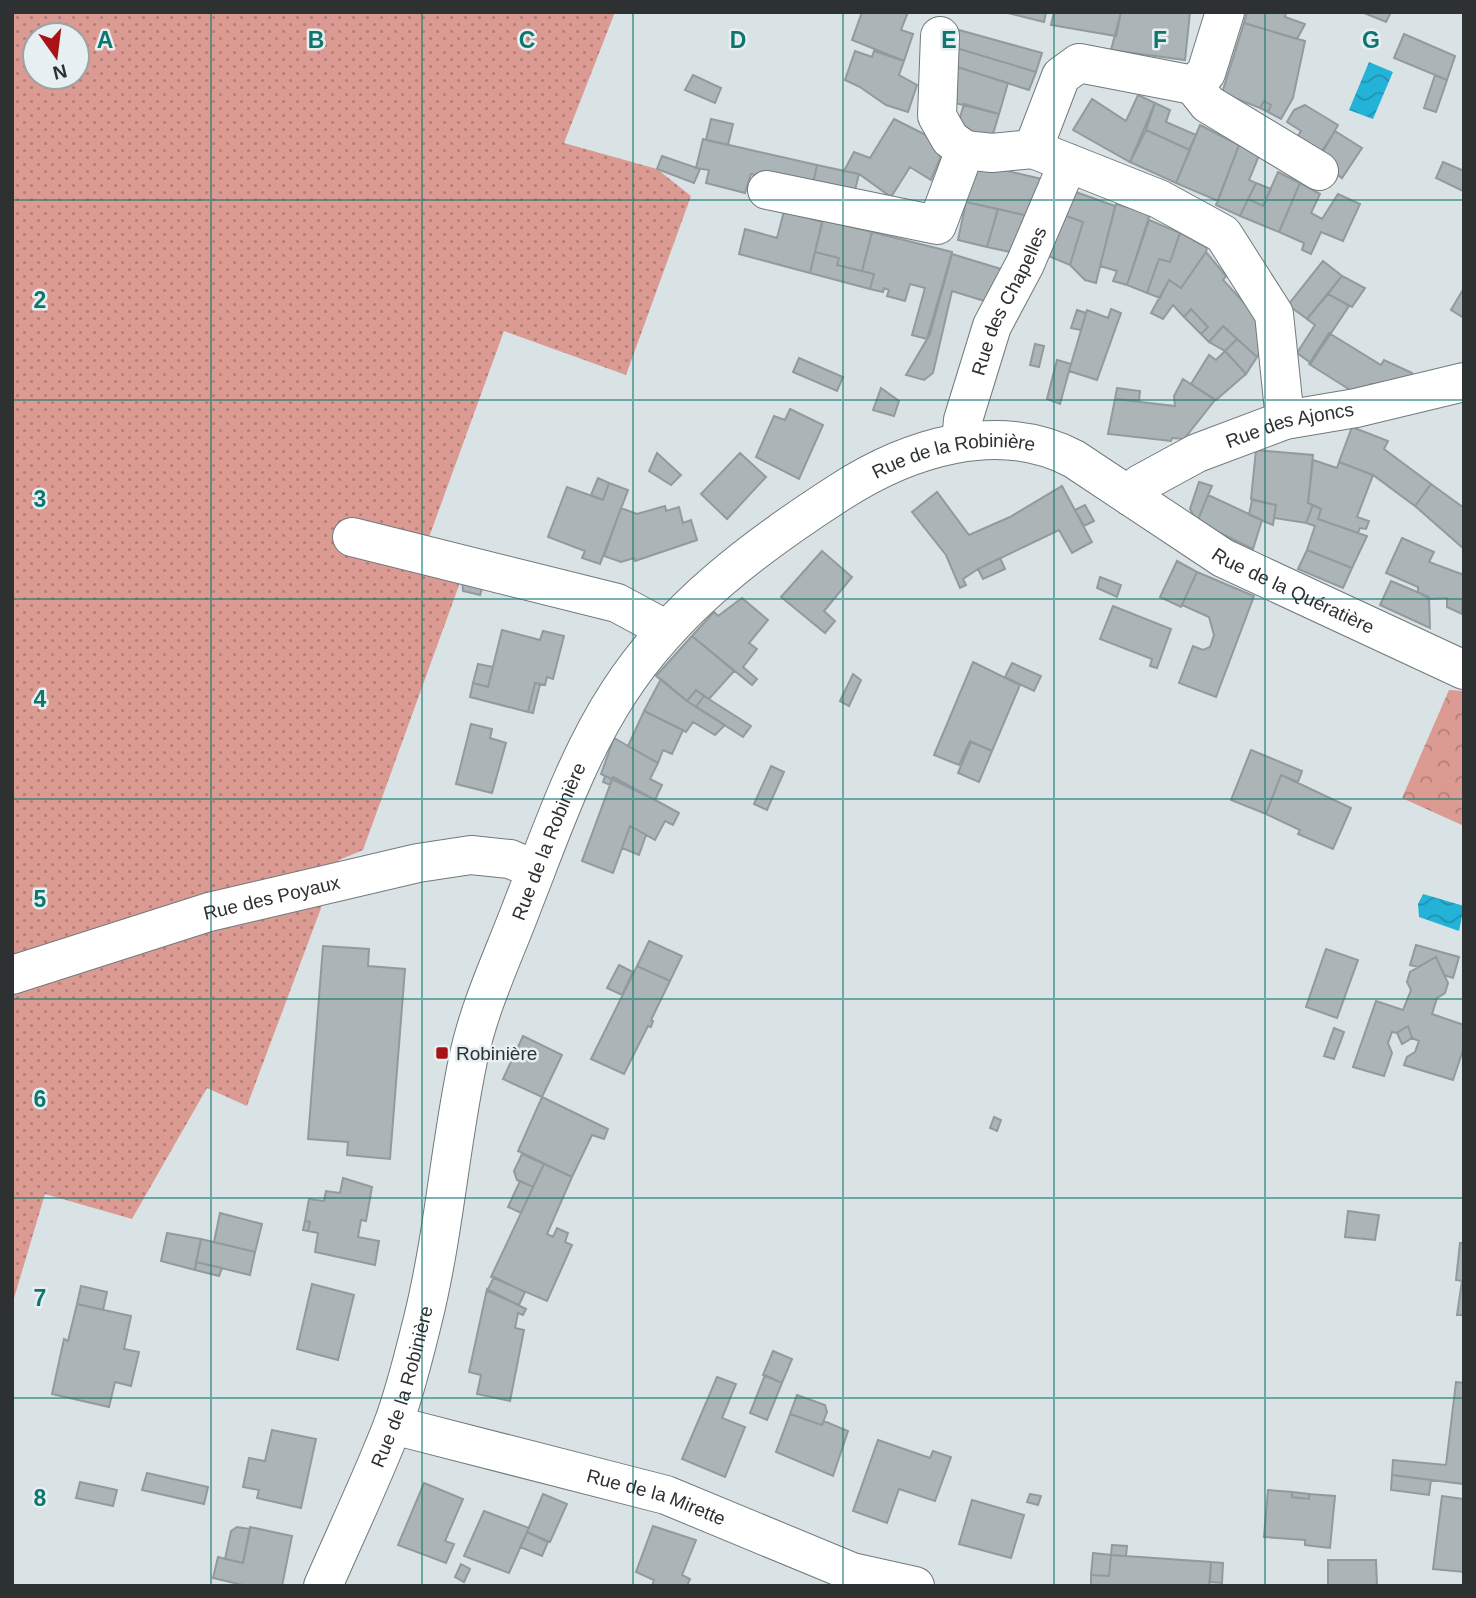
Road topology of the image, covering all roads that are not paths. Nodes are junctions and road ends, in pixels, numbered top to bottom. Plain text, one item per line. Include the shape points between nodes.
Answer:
1 (1225, 12) edge
2 (940, 36) dead end
3 (1193, 85) junction
4 (1033, 149) junction
5 (965, 150) junction
6 (1068, 163) junction
7 (1319, 171) dead end
8 (767, 190) dead end
9 (1464, 382) edge
10 (1285, 420) junction
11 (961, 442) junction
12 (1131, 497) junction
13 (352, 537) dead end
14 (667, 630) junction
15 (1464, 670) edge
16 (536, 870) junction
17 (12, 975) edge
18 (393, 1425) junction
19 (323, 1586) edge
20 (915, 1586) edge

1 - 3 street via 1206,73
2 - 5 street via 937,116 950,139
3 - 4 street via 1079,63 1061,76
3 - 7 street via 1208,104
4 - 5 street
4 - 6 street
5 - 8 street via 937,225
6 - 10 street via 1159,199 1223,234 1274,314
6 - 11 street, Rue des Chapelles via 1025,264 992,326 963,420
9 - 10 street, Rue des Ajoncs
10 - 12 street, Rue des Ajoncs via 1197,453 1140,484
11 - 12 street, Rue de la Robinière via 1030,442 1054,448
11 - 14 street, Rue de la Robinière via 898,460 842,490 704,591
12 - 15 street, Rue de la Quératière via 1223,558
13 - 14 street via 617,603
14 - 16 street, Rue de la Robinière via 618,693 588,746
16 - 17 street, Rue des Poyaux via 510,859 471,855 418,863 209,912
16 - 18 street, Rue de la Robinière via 468,1057 424,1316
18 - 19 street, Rue de la Robinière
18 - 20 street, Rue de la Mirette via 666,1495 852,1572

